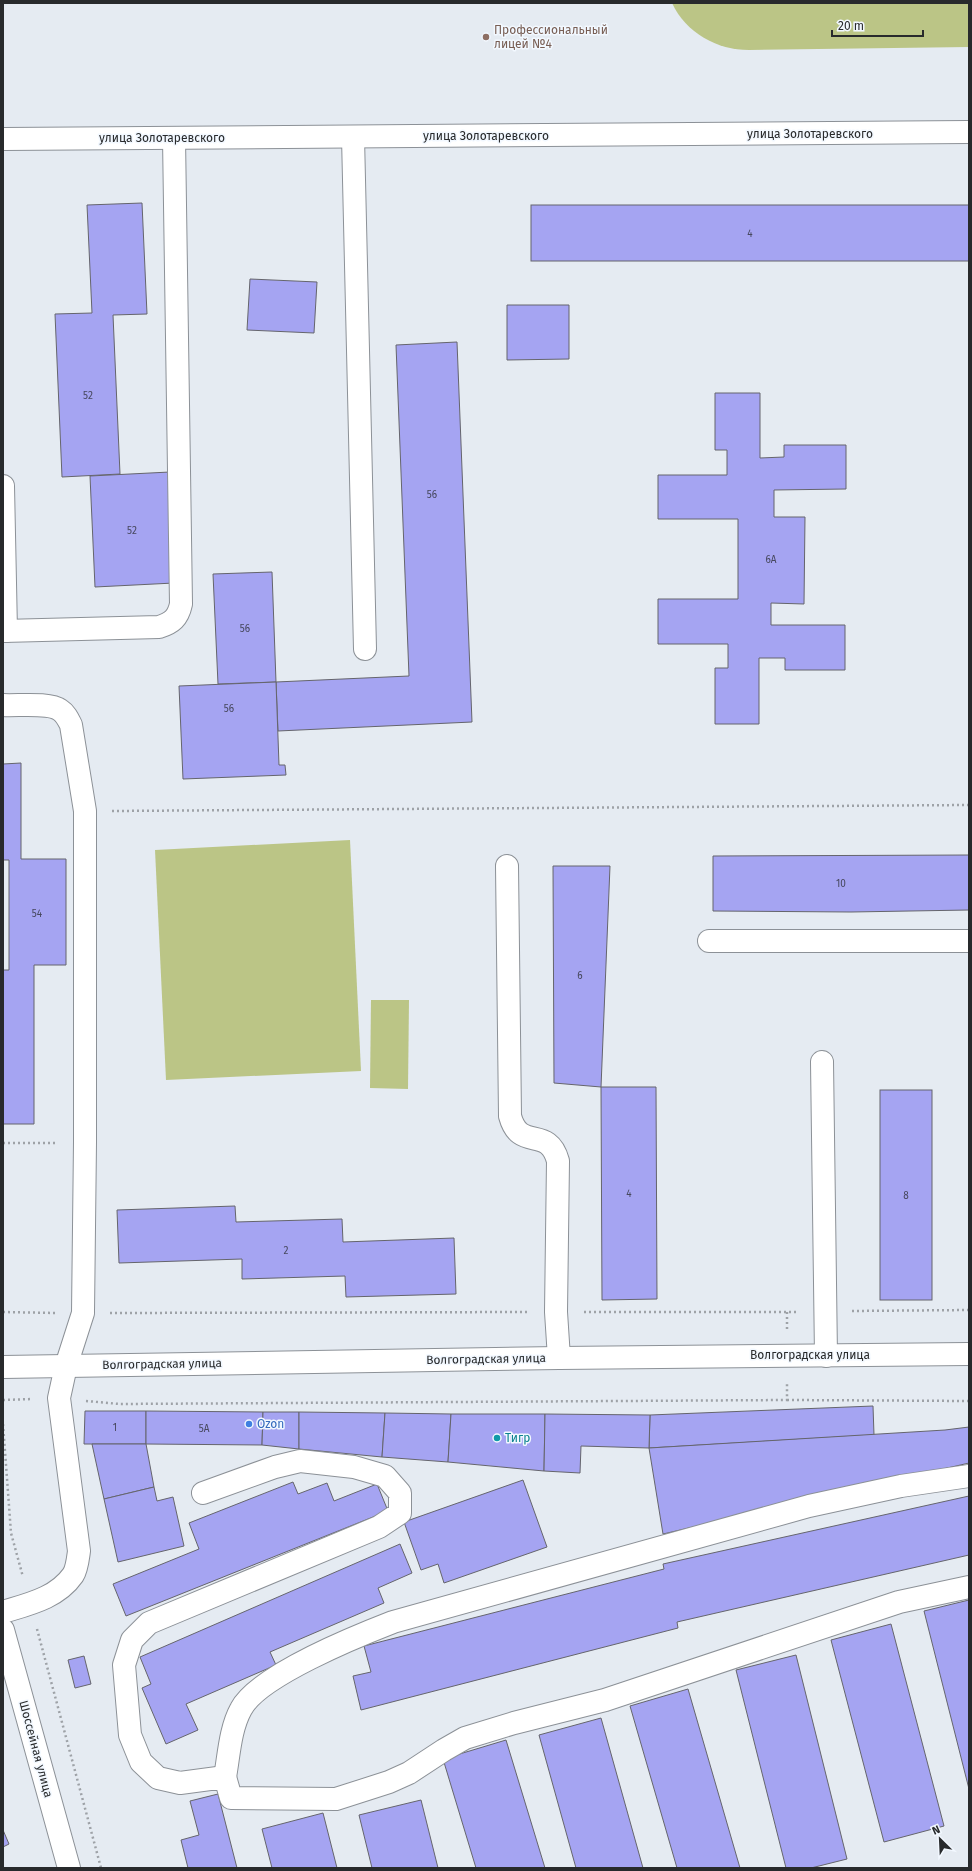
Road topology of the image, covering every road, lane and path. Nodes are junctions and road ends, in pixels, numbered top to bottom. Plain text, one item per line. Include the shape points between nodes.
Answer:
1 (969, 132) edge
2 (354, 137) junction
3 (174, 138) junction
4 (3, 139) edge
5 (3, 486) edge
6 (4, 631) edge
7 (365, 649) dead end
8 (3, 705) edge
9 (969, 805) edge
10 (86, 812) junction
11 (507, 866) dead end
12 (709, 941) dead end
13 (969, 941) edge
14 (822, 1062) dead end
15 (85, 1142) junction
16 (3, 1143) edge
17 (969, 1310) edge
18 (3, 1312) edge
19 (556, 1312) junction
20 (787, 1312) junction
21 (826, 1312) junction
22 (83, 1313) junction
23 (969, 1354) edge
24 (786, 1355) junction
25 (826, 1356) junction
26 (559, 1358) junction
27 (66, 1366) junction
28 (3, 1367) edge
29 (59, 1398) junction
30 (3, 1400) edge
31 (787, 1400) junction
32 (969, 1401) edge
33 (3, 1424) edge
34 (969, 1476) edge
35 (203, 1493) dead end
36 (969, 1587) edge
37 (31, 1604) junction
38 (3, 1612) edge
39 (3, 1630) edge
40 (10, 1681) edge
41 (225, 1777) junction
42 (69, 1868) edge
43 (101, 1868) edge

1 - 2 street, улица Золотаревского
2 - 3 street, улица Золотаревского
2 - 7 street
3 - 4 street, улица Золотаревского
3 - 6 street via 181,604 178,615 170,624 159,627
5 - 6 street
8 - 10 street via 49,706 59,709 66,716 71,725
9 - 10 path
10 - 15 street
11 - 19 street via 510,1116 513,1127 521,1135 548,1142 555,1150 558,1161
12 - 13 street
14 - 21 street
15 - 16 path
15 - 22 street
17 - 21 path
18 - 22 path
19 - 20 path
19 - 22 path
19 - 26 street
20 - 21 path
20 - 24 path
21 - 25 street
22 - 27 street
23 - 25 street, Волгоградская улица
24 - 25 street, Волгоградская улица
24 - 26 street, Волгоградская улица
24 - 31 path
26 - 27 street, Волгоградская улица
27 - 28 street, Волгоградская улица
27 - 29 street
29 - 30 path
29 - 31 path via 120,1404
29 - 37 street via 79,1551 74,1574 56,1593
31 - 32 path
33 - 37 path via 11,1532
34 - 41 street via 901,1486 809,1506 393,1622 277,1676 255,1691 241,1708 233,1732
35 - 41 street via 300,1461 354,1467 385,1476 400,1493 400,1513 379,1527 149,1623 132,1640 124,1672 130,1735 141,1762 158,1778 180,1783
36 - 41 street via 899,1602 605,1700 465,1738 409,1773 336,1799 231,1798
37 - 38 street
37 - 43 path
39 - 40 street, Шоссейная улица
40 - 42 street, Шоссейная улица

